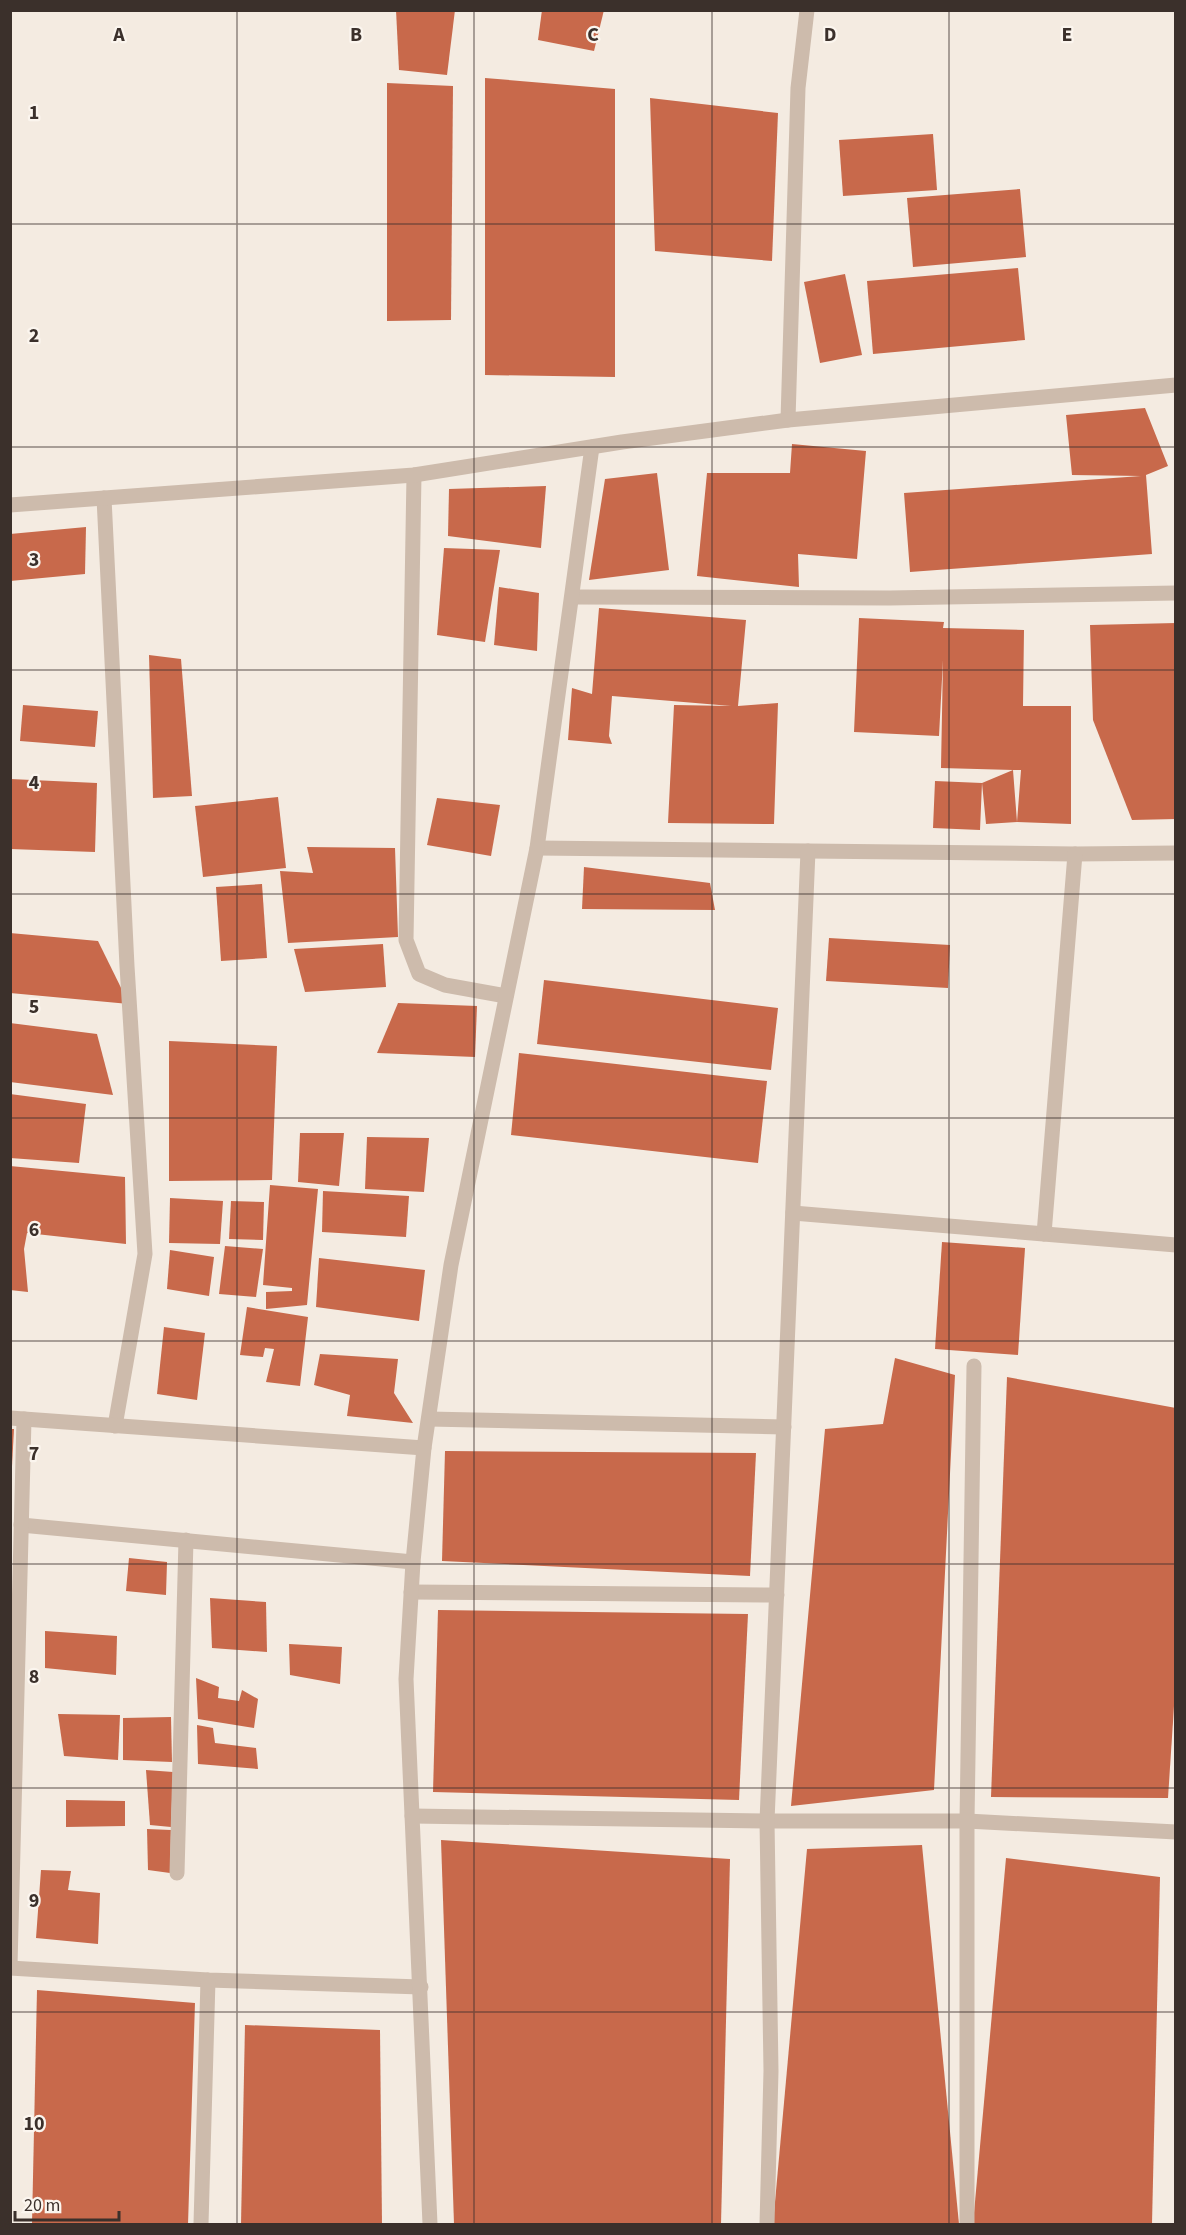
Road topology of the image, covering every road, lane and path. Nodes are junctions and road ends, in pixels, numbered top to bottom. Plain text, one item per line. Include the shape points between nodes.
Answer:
1 (807, 10) edge
2 (1176, 385) edge
3 (788, 420) junction
4 (592, 447) junction
5 (414, 475) junction
6 (104, 498) junction
7 (10, 505) edge
8 (1176, 593) edge
9 (572, 597) junction
10 (537, 848) junction
11 (808, 851) junction
12 (1176, 853) edge
13 (1076, 854) junction
14 (506, 996) junction
15 (793, 1212) junction
16 (1044, 1234) junction
17 (1176, 1245) edge
18 (974, 1366) dead end
19 (17, 1419) edge
20 (429, 1419) junction
21 (115, 1426) junction
22 (784, 1427) junction
23 (424, 1448) junction
24 (21, 1525) junction
25 (186, 1540) junction
26 (413, 1562) junction
27 (411, 1592) junction
28 (777, 1595) junction
29 (412, 1816) junction
30 (767, 1821) junction
31 (967, 1821) junction
32 (1176, 1832) edge
33 (177, 1874) dead end
34 (10, 1967) edge
35 (208, 1980) junction
36 (421, 1987) junction
37 (201, 2224) edge
38 (430, 2224) edge
39 (767, 2224) edge
40 (966, 2224) edge

1 - 3 street via 798,88
2 - 3 street
3 - 4 street
4 - 5 street
4 - 9 street
5 - 6 street
5 - 14 street via 406,940 419,974 445,986
6 - 7 street
6 - 21 street via 145,1254
8 - 9 street via 890,598
9 - 10 street
10 - 11 street
10 - 14 street
11 - 13 street
11 - 15 street
12 - 13 street
13 - 16 street
14 - 20 street via 451,1265
15 - 16 street
15 - 22 street
16 - 17 street
18 - 31 street
19 - 21 street
19 - 24 street
20 - 22 street
20 - 23 street
21 - 23 street
22 - 28 street
23 - 26 street
24 - 25 street
24 - 34 street
25 - 26 street
25 - 33 street
26 - 27 street
27 - 28 street
27 - 29 street via 406,1679
28 - 30 street
29 - 30 street
29 - 36 street
30 - 31 street
30 - 39 street via 771,2071
31 - 32 street
31 - 40 street
34 - 35 street
35 - 36 street
35 - 37 street
36 - 38 street

